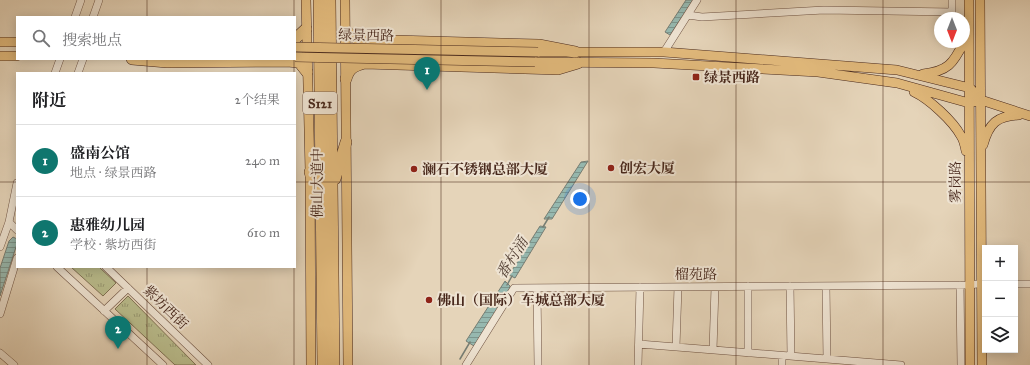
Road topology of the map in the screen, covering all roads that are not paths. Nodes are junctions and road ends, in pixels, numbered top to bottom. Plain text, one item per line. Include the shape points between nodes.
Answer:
1 (77, 0) edge
2 (81, 0) edge
3 (100, 0) edge
4 (306, 0) edge
5 (319, 0) edge
6 (330, 0) edge
7 (345, 0) edge
8 (697, 0) edge
9 (952, 0) edge
10 (969, 0) edge
11 (980, 0) edge
12 (969, 12) edge
13 (688, 15) junction
14 (75, 16) edge
15 (93, 16) edge
16 (306, 29) junction
17 (345, 31) junction
18 (296, 38) edge
19 (0, 42) edge
20 (16, 42) edge
21 (296, 47) edge
22 (961, 48) edge
23 (969, 48) edge
24 (664, 52) junction
25 (0, 56) edge
26 (16, 56) edge
27 (296, 57) edge
28 (576, 57) junction
29 (60, 60) edge
30 (83, 60) edge
31 (144, 60) edge
32 (55, 72) edge
33 (78, 72) edge
34 (307, 72) junction
35 (916, 74) junction
36 (346, 79) junction
37 (896, 83) junction
38 (970, 88) junction
39 (981, 100) junction
40 (969, 103) junction
41 (1027, 115) edge
42 (346, 142) junction
43 (981, 154) junction
44 (969, 160) junction
45 (310, 172) junction
46 (16, 188) edge
47 (332, 189) junction
48 (321, 206) junction
49 (8, 222) junction
50 (16, 229) edge
51 (0, 247) edge
52 (16, 261) edge
53 (58, 268) edge
54 (107, 268) edge
55 (983, 281) edge
56 (982, 283) edge
57 (1018, 284) edge
58 (1030, 284) edge
59 (965, 285) junction
60 (715, 286) junction
61 (748, 286) junction
62 (790, 286) junction
63 (826, 286) junction
64 (640, 287) junction
65 (678, 287) junction
66 (128, 288) junction
67 (537, 288) junction
68 (104, 311) junction
69 (0, 314) edge
70 (983, 317) edge
71 (639, 344) junction
72 (676, 347) junction
73 (713, 350) junction
74 (748, 353) junction
75 (0, 354) edge
76 (782, 356) junction
77 (791, 356) junction
78 (827, 359) junction
79 (640, 363) edge
80 (841, 363) edge
81 (872, 364) edge
82 (14, 365) edge
83 (163, 365) edge
84 (208, 365) edge
85 (311, 365) edge
86 (323, 365) edge
87 (334, 365) edge
88 (348, 365) edge
89 (466, 365) edge
90 (538, 365) edge
91 (782, 365) edge
92 (900, 365) edge
93 (961, 365) edge
94 (970, 365) edge
95 (982, 365) edge

1 - 2 street
2 - 14 street
3 - 15 street
4 - 16 main road, 佛山大道中
5 - 48 highway, 佛山大道中 / S121
6 - 47 highway, 佛山大道中 / S121
7 - 17 main road
8 - 13 street
9 - 13 street via 952,12 824,10 702,17
10 - 12 main road, 雾岗路
11 - 39 main road, 雾岗路
13 - 24 street
16 - 18 highway
16 - 34 main road, 佛山大道中
17 - 28 highway via 359,40 539,45
17 - 36 main road
19 - 20 main road
21 - 28 main road, 绿景西路, bridge via 538,52
22 - 35 main road via 956,60 945,70
23 - 38 main road, 雾岗路
24 - 28 main road, 绿景西路
24 - 35 main road, 绿景西路 via 897,70
25 - 26 main road
27 - 28 main road, 绿景西路, bridge via 535,62
28 - 36 highway via 558,69 365,63 349,70
28 - 37 main road, 绿景西路 via 818,72
29 - 32 street
30 - 33 street
31 - 34 highway via 287,61 299,62
34 - 45 main road, 佛山大道中
35 - 38 main road, 绿景西路
36 - 42 main road
37 - 40 main road, 绿景西路
37 - 44 main road via 922,96 945,116 961,136
38 - 39 main road
38 - 40 main road, 雾岗路
39 - 40 main road, 绿景西路
39 - 41 main road
39 - 43 main road, 雾岗路
40 - 44 main road, 雾岗路
41 - 43 main road via 997,119 990,128
42 - 47 highway
42 - 88 main road
43 - 55 main road, 雾岗路
44 - 59 main road, 雾岗路
45 - 48 highway
45 - 85 main road, 佛山大道中
46 - 49 street
47 - 87 highway, 佛山大道中 / S121
48 - 86 highway, 佛山大道中 / S121
49 - 50 street
49 - 51 street
52 - 69 street
53 - 68 street
54 - 66 street, 紫坊西街
56 - 59 street, 榴苑路
57 - 58 street
59 - 63 street, 榴苑路
59 - 93 street
59 - 94 main road, 雾岗路
60 - 61 street, 榴苑路
60 - 65 street, 榴苑路
60 - 73 street
61 - 62 street, 榴苑路
61 - 74 street
62 - 63 street, 榴苑路
62 - 77 street
63 - 78 street
64 - 65 street, 榴苑路
64 - 67 street, 榴苑路
64 - 71 street
65 - 72 street
66 - 68 street
66 - 84 street, 紫坊西街
67 - 89 street, 榴苑路 via 514,288
67 - 90 street
68 - 83 street
70 - 95 main road, 雾岗路
71 - 72 street
71 - 79 street
72 - 73 street
73 - 74 street
74 - 76 street
75 - 82 street
76 - 77 street
76 - 91 street
77 - 78 street
78 - 80 street
80 - 81 street
81 - 92 street

